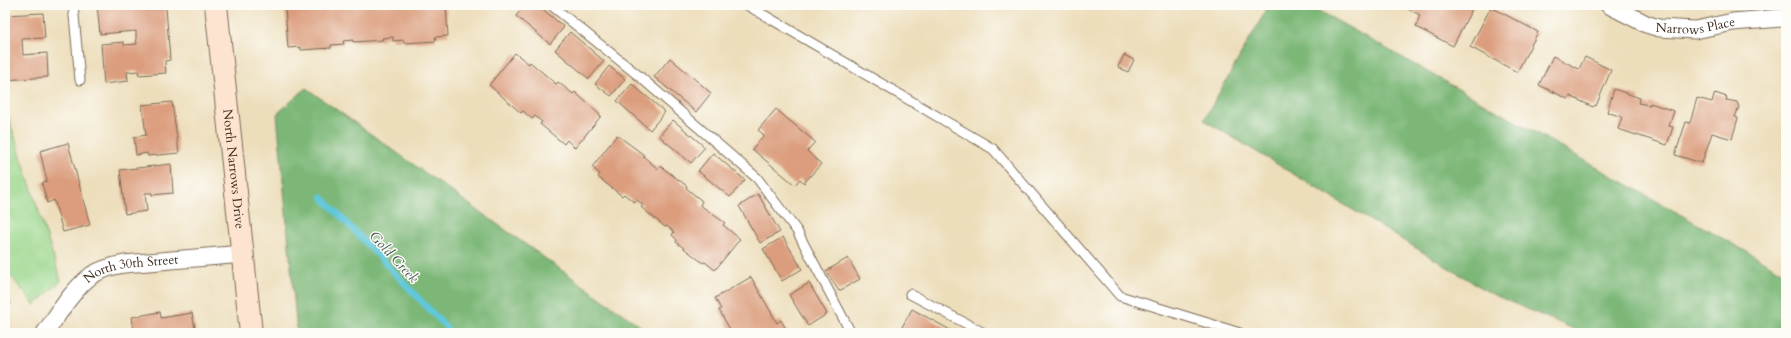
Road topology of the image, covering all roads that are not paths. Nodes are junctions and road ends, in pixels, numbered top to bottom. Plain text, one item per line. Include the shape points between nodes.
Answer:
1 (73, 5) edge
2 (216, 5) edge
3 (551, 5) edge
4 (747, 5) edge
5 (1618, 7) edge
6 (1786, 19) edge
7 (80, 80) dead end
8 (244, 254) junction
9 (910, 294) dead end
10 (45, 333) edge
11 (251, 333) edge
12 (851, 333) edge
13 (984, 333) edge
14 (1240, 333) edge

1 - 7 lane
2 - 8 street, North Narrows Drive
3 - 12 lane via 639,76 757,178 797,231
4 - 14 lane via 993,149 1120,296
5 - 6 street, Narrows Place via 1646,24 1659,28 1695,30 1732,22
8 - 10 street, North 30th Street via 124,264 106,268 92,275 70,297
8 - 11 street, North Narrows Drive
9 - 13 lane

